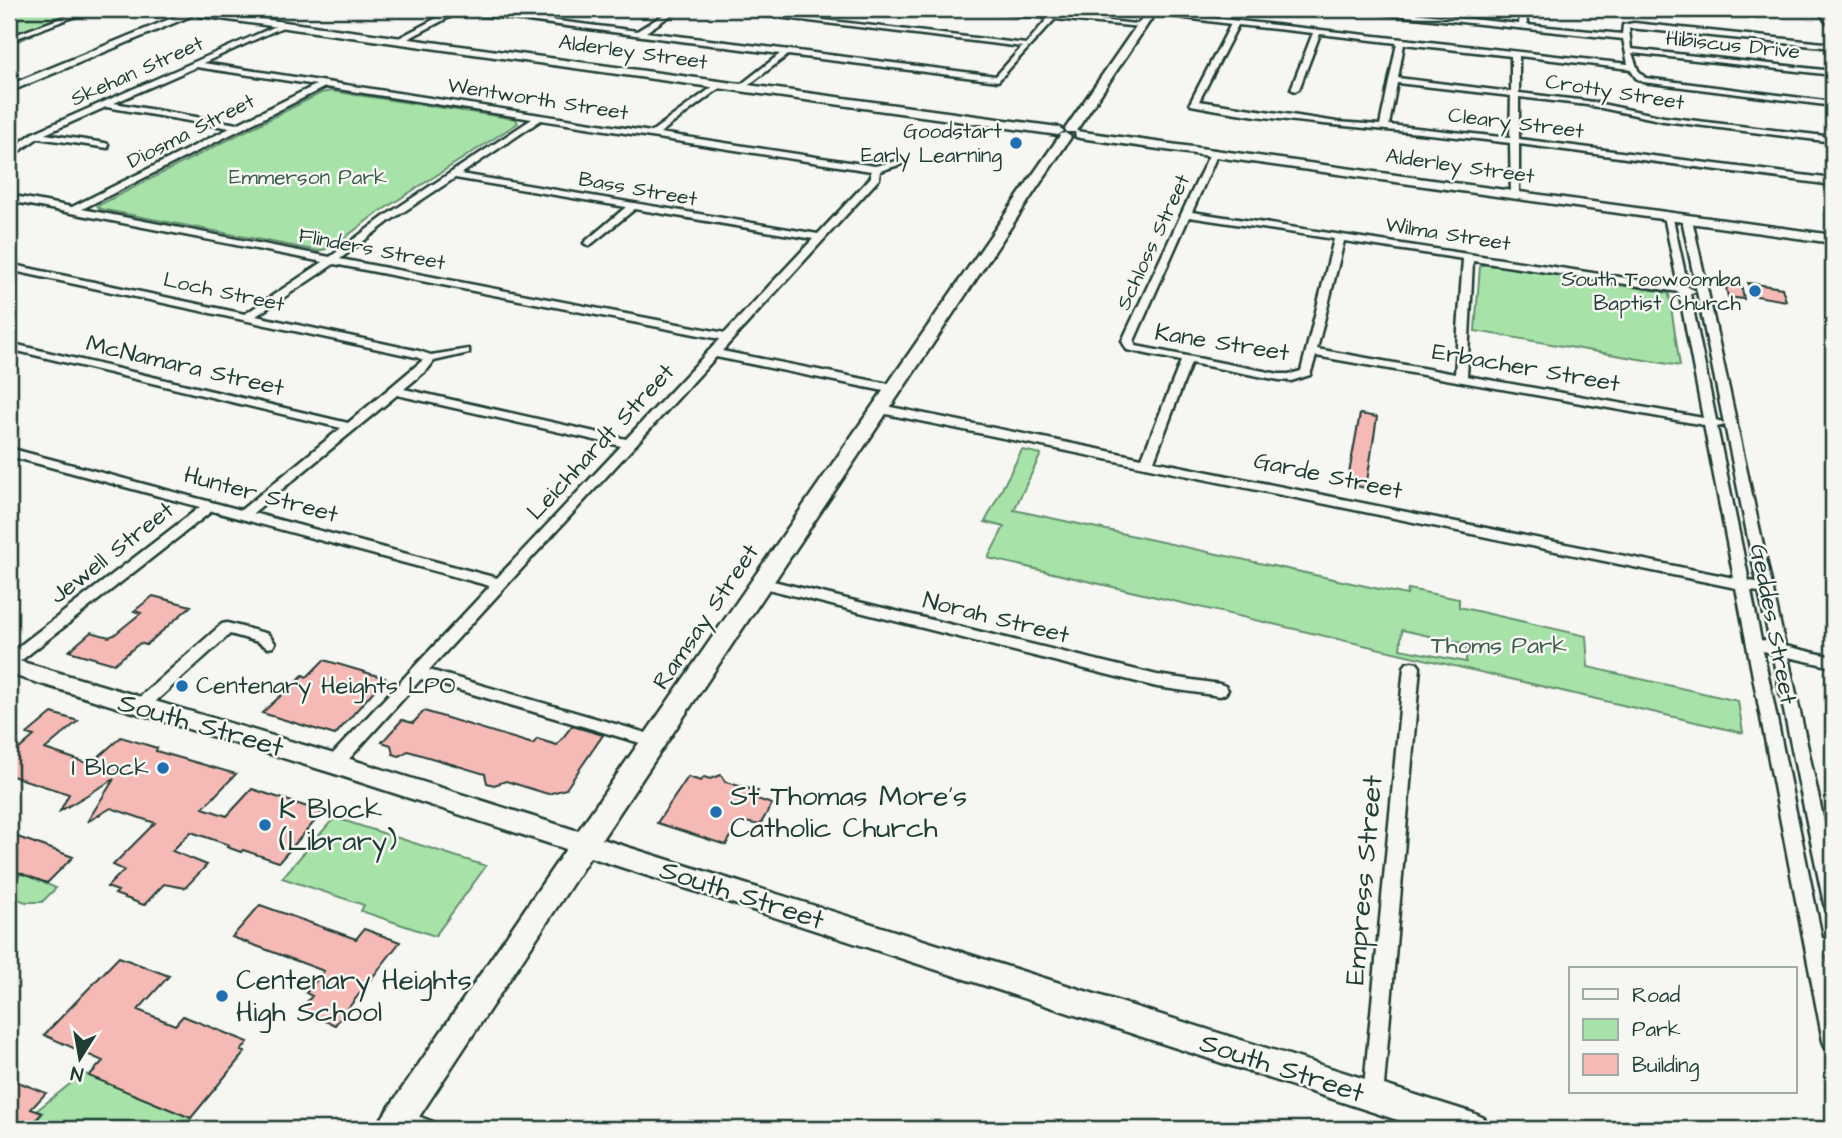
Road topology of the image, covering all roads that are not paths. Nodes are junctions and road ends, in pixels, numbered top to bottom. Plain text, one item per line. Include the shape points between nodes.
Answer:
1 (92, 9) edge
2 (169, 9) edge
3 (448, 9) edge
4 (677, 9) edge
5 (715, 9) edge
6 (980, 9) edge
7 (1357, 9) edge
8 (1523, 9) edge
9 (1821, 9) edge
10 (458, 10) edge
11 (202, 11) edge
12 (1151, 11) edge
13 (1428, 12) edge
14 (186, 14) junction
15 (1053, 17) junction
16 (1828, 21) dead end
17 (1235, 23) junction
18 (283, 24) junction
19 (1141, 25) junction
20 (1523, 26) junction
21 (1317, 32) junction
22 (639, 33) junction
23 (1626, 37) junction
24 (9, 39) edge
25 (399, 40) junction
26 (1401, 42) junction
27 (1028, 46) junction
28 (1833, 46) edge
29 (1630, 51) junction
30 (787, 52) junction
31 (1516, 54) junction
32 (194, 64) junction
33 (1633, 67) junction
34 (1833, 74) edge
35 (1392, 80) junction
36 (324, 84) junction
37 (718, 85) junction
38 (742, 88) junction
39 (9, 89) edge
40 (1295, 89) dead end
41 (1514, 95) junction
42 (105, 104) junction
43 (1833, 104) edge
44 (542, 116) junction
45 (239, 127) junction
46 (1384, 127) junction
47 (1069, 133) junction
48 (652, 135) junction
49 (33, 137) junction
50 (1833, 140) edge
51 (1515, 141) junction
52 (105, 146) dead end
53 (10, 150) edge
54 (1214, 153) junction
55 (901, 163) dead end
56 (875, 169) junction
57 (453, 175) junction
58 (1833, 182) edge
59 (1514, 194) junction
60 (9, 198) edge
61 (633, 206) junction
62 (74, 210) junction
63 (1187, 214) junction
64 (1669, 216) junction
65 (1687, 219) junction
66 (818, 237) junction
67 (1340, 237) junction
68 (1833, 239) edge
69 (589, 243) dead end
70 (1468, 257) junction
71 (331, 261) junction
72 (9, 267) edge
73 (1683, 290) junction
74 (1703, 292) junction
75 (247, 317) junction
76 (728, 337) junction
77 (9, 346) edge
78 (1129, 346) joint
79 (465, 351) dead end
80 (1313, 352) junction
81 (714, 353) junction
82 (430, 359) junction
83 (1187, 360) junction
84 (1461, 378) junction
85 (894, 388) junction
86 (395, 391) junction
87 (881, 409) junction
88 (1710, 422) junction
89 (1731, 426) junction
90 (351, 427) junction
91 (630, 444) junction
92 (9, 452) edge
93 (1147, 462) junction
94 (211, 505) junction
95 (245, 513) junction
96 (761, 583) junction
97 (501, 584) junction
98 (1742, 584) junction
99 (1766, 589) junction
100 (268, 643) dead end
101 (1754, 644) junction
102 (1778, 650) junction
103 (1833, 662) edge
104 (9, 664) edge
105 (1412, 667) dead end
106 (419, 673) junction
107 (1220, 690) dead end
108 (139, 707) junction
109 (653, 741) junction
110 (334, 764) junction
111 (585, 844) junction
112 (1833, 904) edge
113 (1814, 944) junction
114 (1833, 949) edge
115 (1833, 1041) edge
116 (1373, 1097) junction
117 (396, 1124) edge
118 (426, 1129) edge
119 (1473, 1129) edge

1 - 24 street
2 - 14 street
3 - 10 street
4 - 22 street
5 - 27 street
6 - 15 street
7 - 13 street
8 - 20 street
9 - 16 street
10 - 22 street
10 - 25 street
11 - 14 street, Alderley Street
11 - 18 street, Alderley Street
12 - 17 street
12 - 19 street, Ramsay Street
13 - 20 street
14 - 39 street
15 - 19 street
15 - 27 street
17 - 21 street
17 - 46 street, Cleary Street via 1194,103
18 - 25 street, Alderley Street
18 - 32 street, Skehan Street
19 - 47 street, Ramsay Street
20 - 23 street
21 - 26 street
21 - 40 street
22 - 30 street
23 - 28 street via 1626,25
23 - 29 street
25 - 37 street, Alderley Street
26 - 31 street
26 - 35 street
27 - 30 street via 1001,81
29 - 33 street
29 - 34 street, Hibiscus Drive
30 - 38 street
31 - 33 street
31 - 41 street
32 - 36 street, Wentworth Street
32 - 42 street, Skehan Street
33 - 43 street via 1643,80
35 - 41 street, Crotty Street
35 - 46 street
36 - 44 street, Wentworth Street
36 - 45 street, Diosma Street
37 - 38 street, Alderley Street
37 - 48 street
38 - 47 street, Alderley Street
41 - 50 street, Crotty Street
41 - 51 street
42 - 45 street
42 - 49 street, Skehan Street
44 - 48 street, Wentworth Street
44 - 57 street
45 - 62 street, Diosma Street
46 - 51 street, Cleary Street
47 - 54 street, Alderley Street
47 - 85 street, Ramsay Street
48 - 56 street, Wentworth Street
49 - 52 street
49 - 53 street, Skehan Street
51 - 58 street, Cleary Street
51 - 59 street
54 - 59 street, Alderley Street
54 - 63 street, Schloss Street
55 - 56 street
56 - 66 street, Leichhardt Street via 876,177
57 - 61 street, Bass Street
57 - 71 street
59 - 64 street, Alderley Street
60 - 62 street, Flinders Street
61 - 66 street, Bass Street
61 - 69 street
62 - 71 street, Flinders Street
63 - 67 street, Wilma Street
63 - 78 street, Schloss Street
64 - 65 street, Alderley Street
64 - 73 street, Geddes Street
65 - 68 street, Alderley Street
65 - 74 street, Geddes Street
66 - 76 street, Leichhardt Street
67 - 70 street, Wilma Street
67 - 80 street
70 - 73 street, Wilma Street
70 - 84 street
71 - 75 street
71 - 76 street, Flinders Street
72 - 75 street, Loch Street
73 - 74 street, Wilma Street
73 - 88 street, Geddes Street
74 - 89 street, Geddes Street
75 - 82 street, Loch Street
76 - 81 street, Leichhardt Street
77 - 90 street, McNamara Street
78 - 83 street, Kane Street
79 - 82 street
80 - 83 street, Kane Street via 1307,370 1298,377 1285,378
80 - 84 street, Erbacher Street
81 - 85 street
81 - 91 street, Leichhardt Street
82 - 86 street
83 - 93 street
84 - 88 street, Erbacher Street
85 - 87 street, Ramsay Street
86 - 90 street
86 - 91 street
87 - 93 street, Garde Street
87 - 96 street, Ramsay Street
88 - 89 street, Erbacher Street
88 - 98 street, Geddes Street
89 - 99 street, Geddes Street
90 - 95 street
91 - 97 street, Leichhardt Street
92 - 94 street, Hunter Street
93 - 98 street, Garde Street
94 - 95 street, Hunter Street
94 - 104 street, Jewell Street
95 - 97 street, Hunter Street
96 - 107 street, Norah Street via 1157,681
96 - 109 street, Ramsay Street
97 - 106 street, Leichhardt Street
98 - 99 street, Garde Street
98 - 101 street, Geddes Street
99 - 102 street, Geddes Street
100 - 108 street via 227,628
101 - 102 street
101 - 113 street, Geddes Street
102 - 103 street
102 - 112 street, Geddes Street
104 - 108 street, South Street
105 - 116 street, Empress Street
106 - 109 street
106 - 110 street, Leichhardt Street
108 - 110 street, South Street
109 - 111 street, Ramsay Street
110 - 111 street, South Street
111 - 116 street, South Street
111 - 117 street, Ramsay Street
113 - 114 street
113 - 115 street, Geddes Street
116 - 119 street, South Street
117 - 118 street

